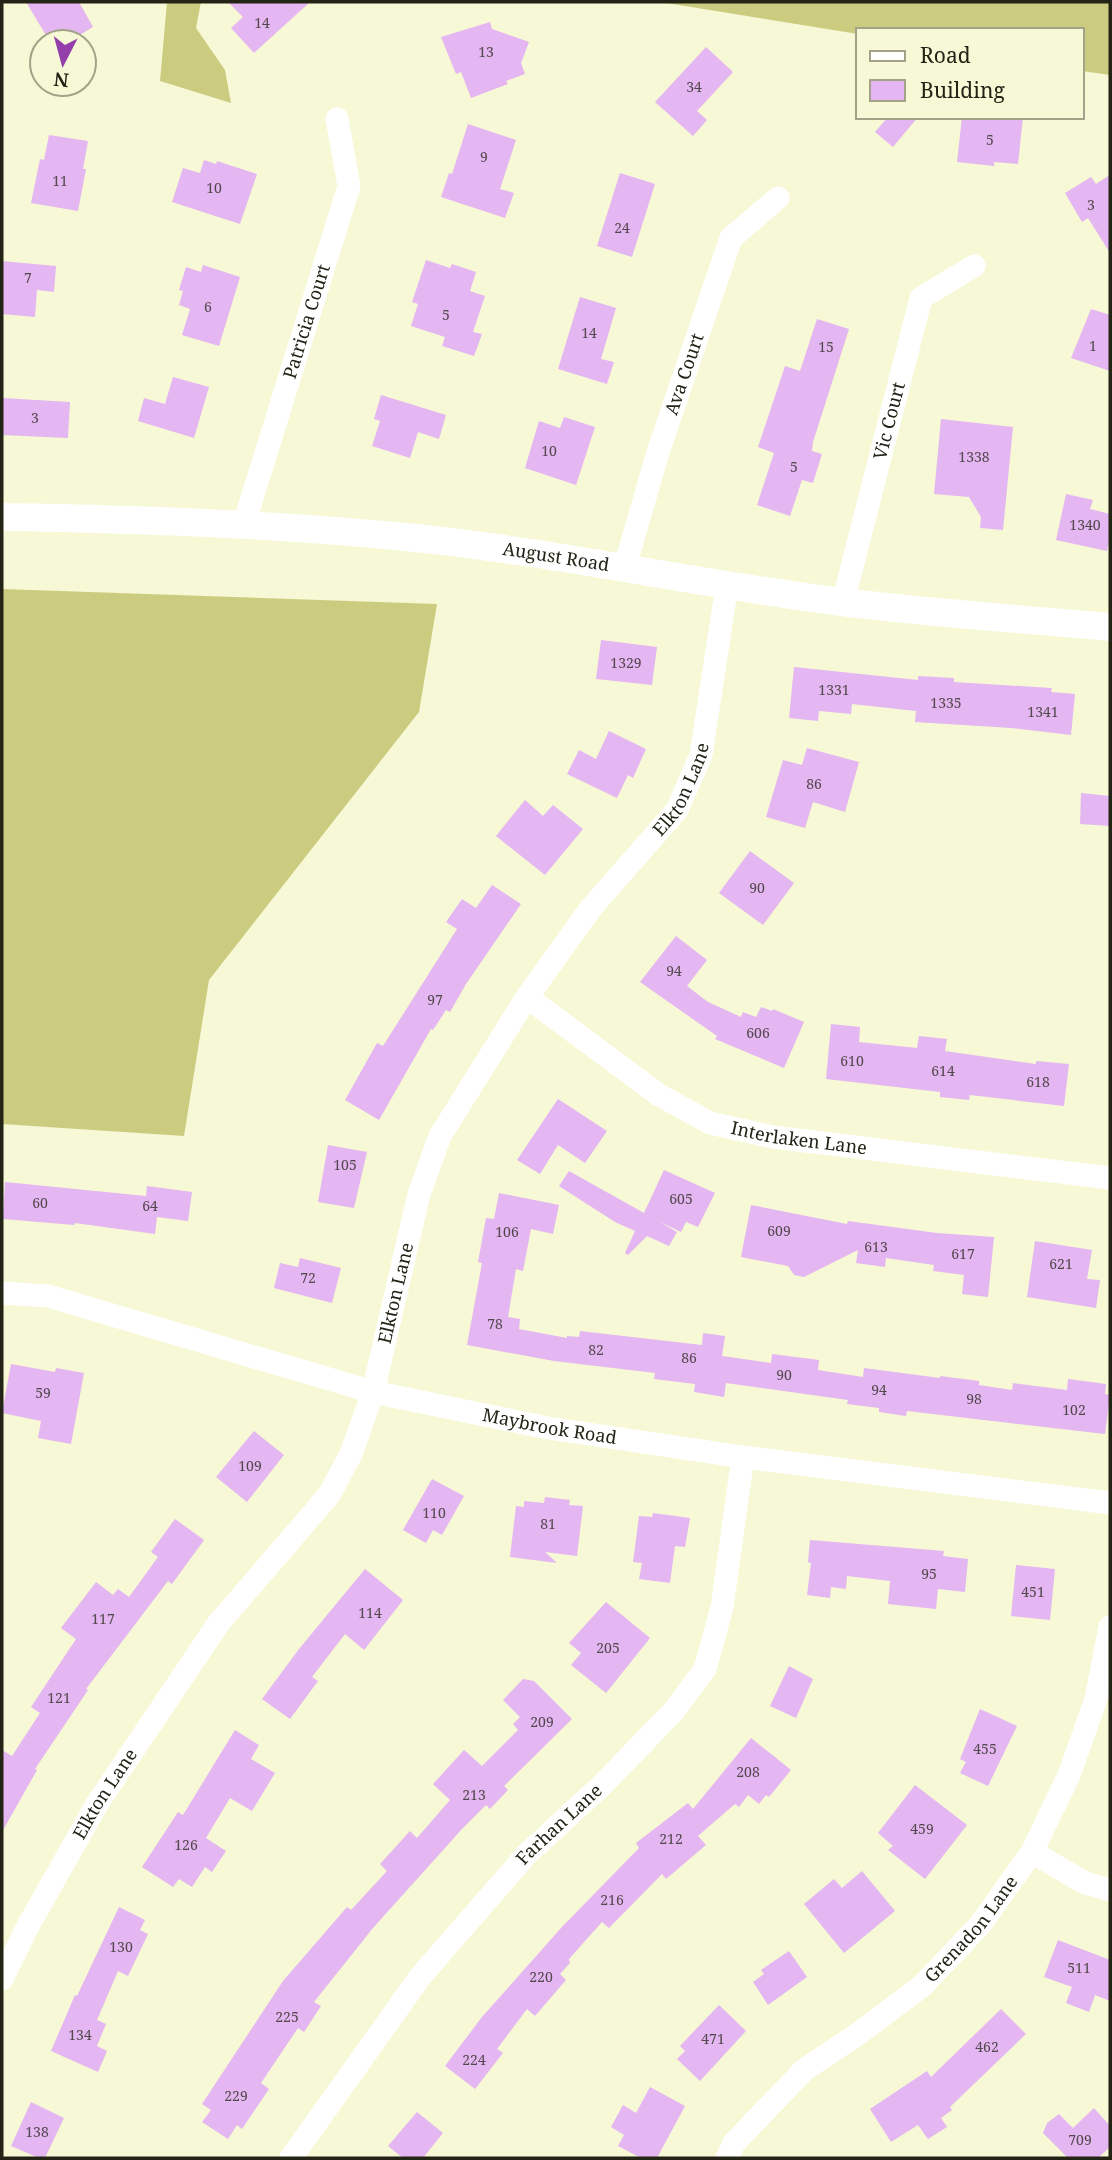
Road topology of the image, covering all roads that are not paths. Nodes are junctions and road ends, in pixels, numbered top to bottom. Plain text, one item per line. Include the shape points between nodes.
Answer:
1 (337, 119) dead end
2 (778, 198) dead end
3 (974, 266) dead end
4 (2, 517) edge
5 (244, 524) junction
6 (624, 570) junction
7 (727, 585) junction
8 (843, 602) junction
9 (1110, 627) edge
10 (527, 997) junction
11 (1110, 1178) edge
12 (2, 1293) edge
13 (373, 1392) junction
14 (743, 1457) junction
15 (1110, 1503) edge
16 (1110, 1627) edge
17 (1032, 1852) junction
18 (1110, 1890) edge
19 (2, 1979) edge
20 (291, 2158) edge
21 (727, 2158) edge

1 - 5 street, Patricia Court via 349,186
2 - 6 street, Ava Court via 731,239 658,452
3 - 8 street, Vic Court via 920,298
4 - 5 street, August Road
5 - 6 street, August Road via 415,538
6 - 7 street, August Road
7 - 8 street, August Road
7 - 10 street, Elkton Lane via 701,755 677,810 591,908
8 - 9 street, August Road
10 - 11 street, Interlaken Lane via 659,1095 710,1122 773,1137
10 - 13 street, Elkton Lane via 440,1136 419,1194
12 - 13 street, Maybrook Road via 48,1296
13 - 14 street, Maybrook Road via 548,1428
13 - 19 street, Elkton Lane via 351,1454 329,1495 218,1624 97,1804
14 - 15 street, Maybrook Road
14 - 20 street, Farhan Lane via 722,1607 705,1669 673,1712 526,1855 419,1977
16 - 17 street, Grenadon Lane via 1096,1699 1069,1775
17 - 18 street via 1085,1883
17 - 21 street, Grenadon Lane via 980,1925 922,1986 804,2070 734,2143

